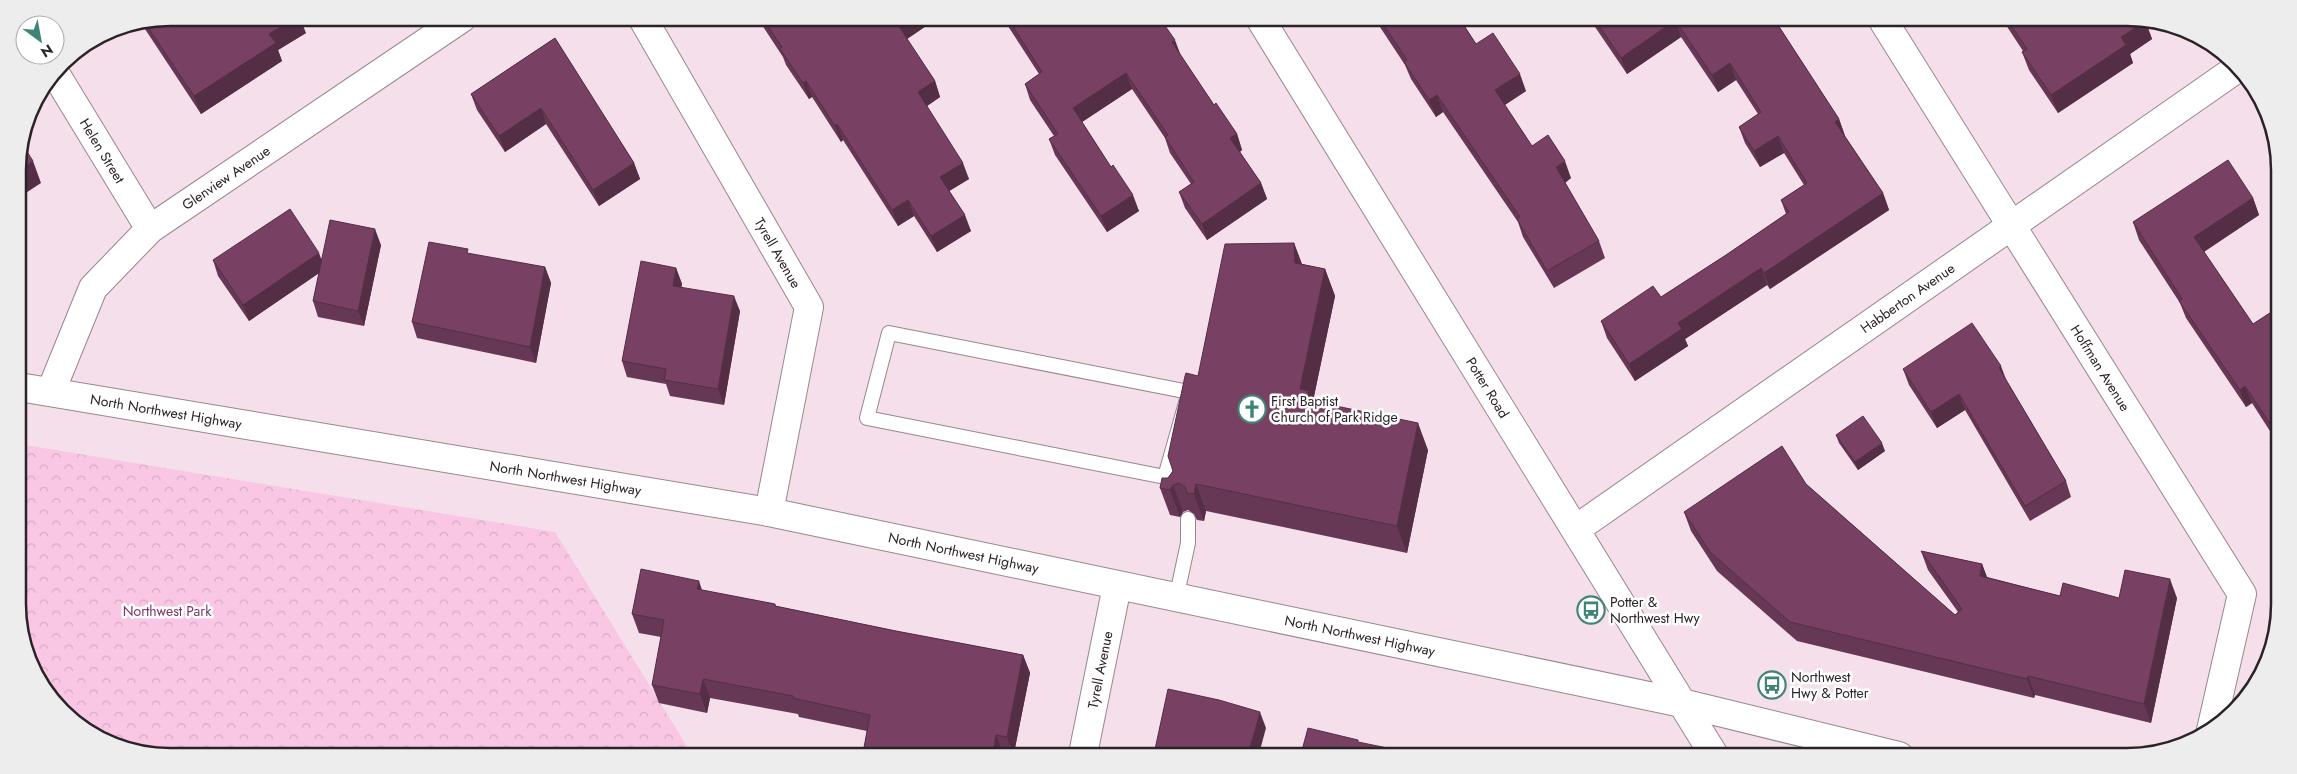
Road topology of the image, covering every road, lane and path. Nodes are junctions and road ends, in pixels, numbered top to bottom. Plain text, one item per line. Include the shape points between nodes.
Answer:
1 (1265, 26) edge
2 (1887, 26) edge
3 (449, 27) edge
4 (647, 27) edge
5 (2232, 72) edge
6 (59, 80) edge
7 (2012, 224) junction
8 (150, 229) junction
9 (26, 389) edge
10 (50, 391) junction
11 (1166, 477) junction
12 (1171, 491) edge
13 (770, 512) junction
14 (1188, 519) edge
15 (1576, 529) junction
16 (1117, 586) junction
17 (1176, 598) junction
18 (1682, 703) junction
19 (2214, 718) edge
20 (1709, 747) edge
21 (1863, 747) edge
22 (1084, 748) edge

1 - 15 street, Potter Road
2 - 7 street, Hoffman Avenue
3 - 8 street, Glenview Avenue
4 - 13 street, Tyrell Avenue via 809,307
5 - 7 street, Habberton Avenue
6 - 8 street, Helen Street
7 - 15 street, Habberton Avenue
7 - 19 street, Hoffman Avenue via 2242,594
8 - 10 street, Glenview Avenue via 93,288
9 - 10 street, North Northwest Highway
10 - 13 street, North Northwest Highway
11 - 11 lane via 1189,392 889,333 867,418
11 - 12 lane
13 - 16 street, North Northwest Highway
14 - 17 lane via 1188,543
15 - 18 street, Potter Road
16 - 17 street, North Northwest Highway
16 - 22 street, Tyrell Avenue
17 - 18 street, North Northwest Highway
18 - 20 street, Potter Road
18 - 21 street, North Northwest Highway

